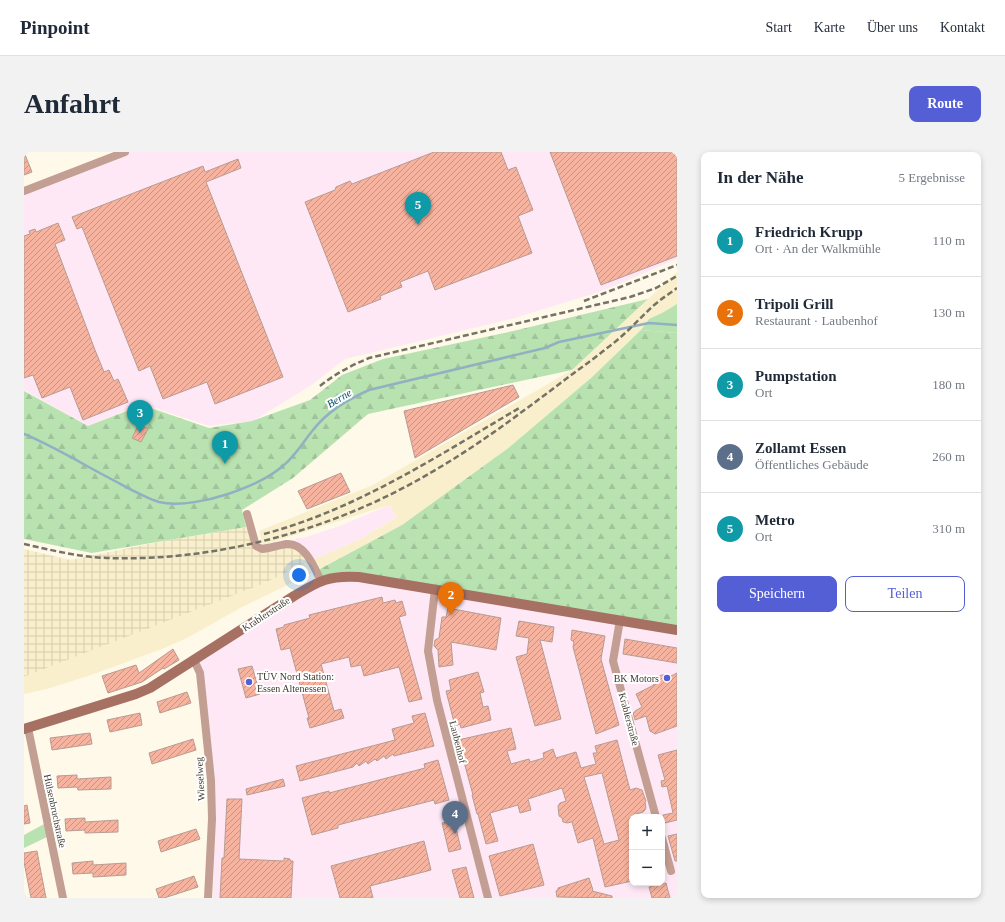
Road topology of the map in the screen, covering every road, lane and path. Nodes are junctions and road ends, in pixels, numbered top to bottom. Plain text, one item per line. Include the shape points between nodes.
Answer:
1 (125, 152) edge
2 (24, 191) edge
3 (247, 514) dead end
4 (321, 581) junction
5 (435, 590) junction
6 (620, 620) junction
7 (677, 630) edge
8 (194, 660) junction
9 (26, 729) edge
10 (655, 814) edge
11 (665, 849) edge
12 (671, 871) dead end
13 (63, 898) edge
14 (208, 898) edge
15 (488, 898) edge

1 - 2 street
3 - 4 street via 256,546 262,549 293,544 308,556
4 - 5 street, Krablerstraße via 331,577 354,577
4 - 8 street, Krablerstraße
5 - 6 street, Krablerstraße
5 - 15 street, Laubenhof via 428,651 437,700
6 - 7 street, Krablerstraße
6 - 10 street, Krablerstraße via 613,661
8 - 9 street, Krablerstraße via 136,694
8 - 14 street, Wieselweg via 200,673 211,780
9 - 13 street, Hülsenbruchstraße
11 - 12 street

